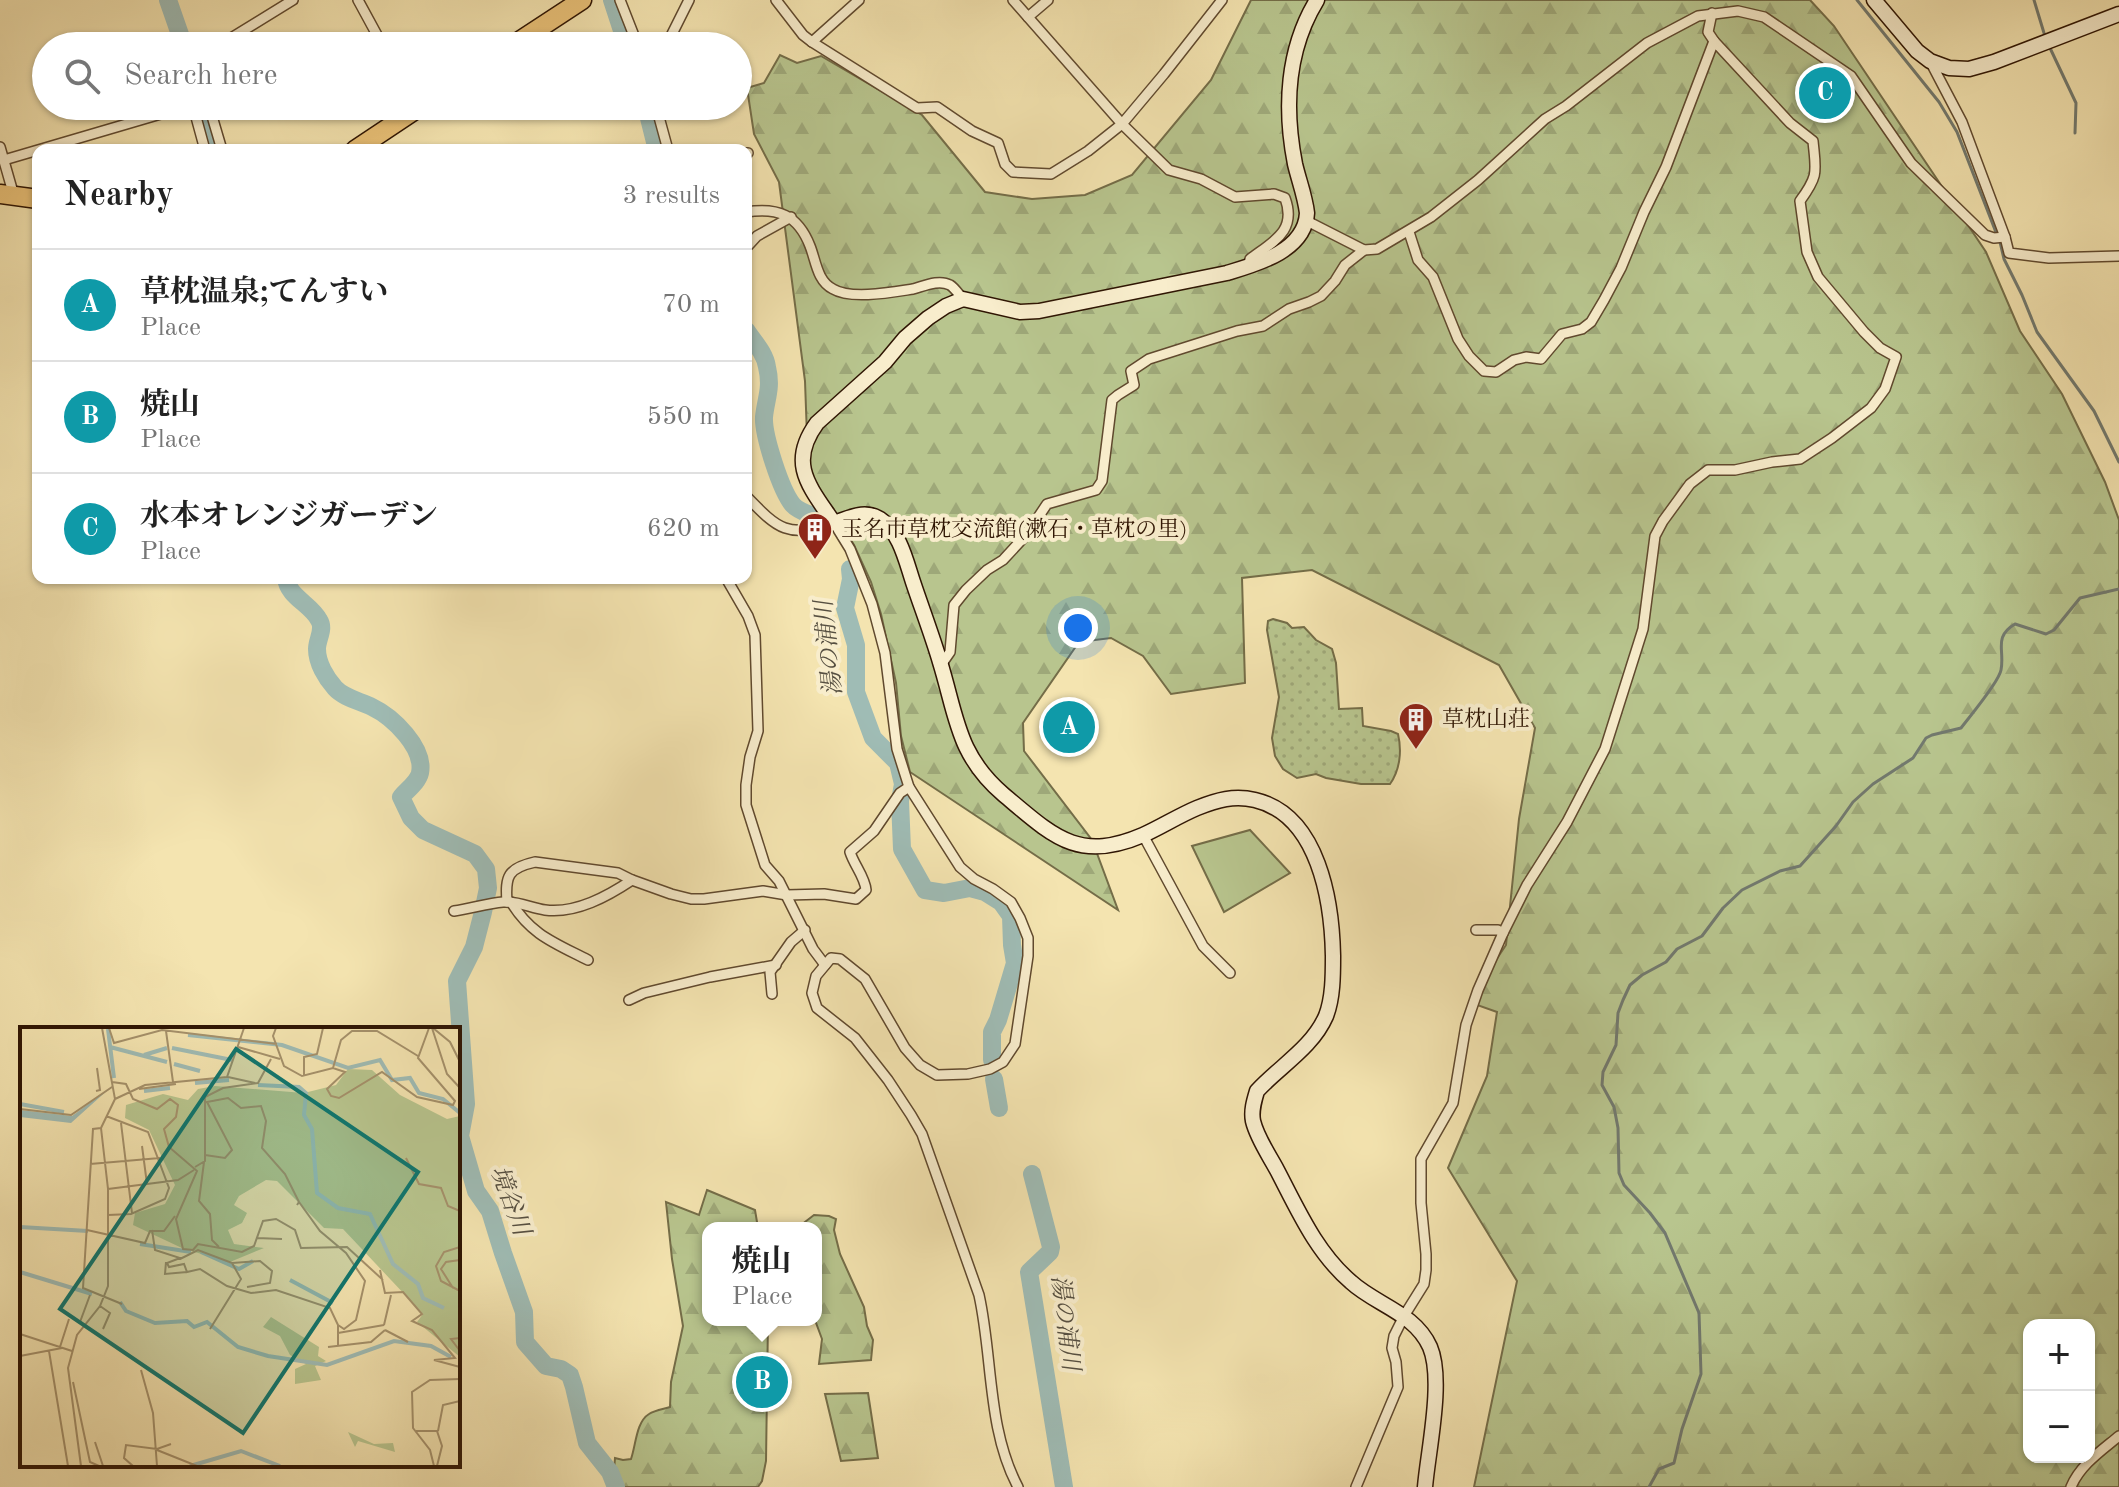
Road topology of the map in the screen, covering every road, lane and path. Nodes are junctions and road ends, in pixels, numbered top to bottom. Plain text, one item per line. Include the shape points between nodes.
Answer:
1 (293, 0) edge
2 (358, 0) edge
3 (582, 0) edge
4 (620, 0) edge
5 (689, 0) edge
6 (776, 0) edge
7 (859, 0) edge
8 (1013, 0) edge
9 (1048, 0) edge
10 (1222, 0) edge
11 (1317, 0) edge
12 (1874, 0) edge
13 (1712, 13) junction
14 (2119, 14) edge
15 (1028, 17) junction
16 (241, 32) edge
17 (375, 32) edge
18 (533, 32) edge
19 (633, 32) edge
20 (673, 32) edge
21 (1714, 41) junction
22 (812, 42) junction
23 (1930, 61) junction
24 (143, 120) edge
25 (195, 120) edge
26 (213, 120) edge
27 (400, 120) edge
28 (660, 120) edge
29 (1122, 124) junction
30 (59, 144) edge
31 (203, 144) edge
32 (220, 144) edge
33 (364, 144) edge
34 (666, 144) edge
35 (0, 147) edge
36 (32, 152) edge
37 (4, 160) junction
38 (7, 195) edge
39 (32, 198) edge
40 (752, 212) edge
41 (791, 217) junction
42 (1307, 221) junction
43 (1409, 232) junction
44 (2000, 238) junction
45 (752, 241) edge
46 (1364, 250) junction
47 (2119, 256) edge
48 (1249, 266) junction
49 (963, 299) junction
50 (752, 502) edge
51 (834, 523) junction
52 (729, 584) edge
53 (941, 665) junction
54 (905, 790) junction
55 (1143, 835) junction
56 (632, 880) junction
57 (787, 895) junction
58 (509, 902) junction
59 (454, 911) dead end
60 (805, 930) junction
61 (1476, 930) dead end
62 (1503, 933) junction
63 (588, 960) dead end
64 (776, 965) junction
65 (825, 965) junction
66 (1230, 973) dead end
67 (772, 994) dead end
68 (629, 1000) dead end
69 (1404, 1316) junction
70 (2119, 1436) edge
71 (1018, 1487) edge
72 (1356, 1487) edge
73 (1425, 1487) edge
74 (2071, 1487) edge

1 - 16 street
2 - 17 street
3 - 18 highway
4 - 19 street
5 - 20 street
6 - 22 street
7 - 22 street
8 - 15 street
9 - 15 street
10 - 29 street
11 - 42 street via 1289,80 1293,149
12 - 23 street
13 - 21 street via 1708,32
13 - 43 street via 1647,43
13 - 44 street via 1764,17 1851,76 1911,163 1985,235
14 - 23 street via 1969,69
15 - 29 street
21 - 43 street via 1666,167 1604,300 1591,322 1562,334 1541,359 1526,357 1496,372 1484,371 1458,339
21 - 62 street via 1813,141 1814,181 1800,201 1807,252 1818,277 1864,332 1896,357 1885,389 1871,408 1832,438 1800,459 1708,470 1690,484 1663,521 1655,536 1643,629 1605,749
22 - 29 street via 917,108 937,107 998,143 1013,172 1051,174
23 - 44 street via 1962,122
24 - 30 street
25 - 31 street
26 - 32 street
27 - 33 highway
28 - 34 street
29 - 48 street via 1169,170 1235,197 1285,198 1288,222
35 - 37 street
36 - 37 street
37 - 38 street
38 - 39 highway
40 - 41 street via 777,211
41 - 45 street
41 - 49 street via 832,289 873,293 938,283 951,285
42 - 46 street
42 - 48 street via 1293,243
43 - 46 street
44 - 47 street via 2009,253 2018,255
46 - 53 street via 1321,296 1263,326 1149,359 1131,371 1134,385 1112,400 1102,481 1096,490 1047,504 1003,560 966,590 954,605 950,652
48 - 49 street via 1039,311
49 - 51 street via 905,338 809,435 803,450 805,476
50 - 51 street via 787,531
51 - 53 street via 861,514 890,528
51 - 54 street via 872,604 885,653
52 - 57 street via 755,635 758,731 746,805 765,865
53 - 55 street via 967,751 1009,800 1077,845 1111,847
54 - 57 street via 874,831 850,852 866,883 856,899
54 - 65 street via 960,867 1011,902 1020,918 1028,956 1015,1044 1003,1062 990,1069 937,1075 905,1048 865,979 840,959 831,958
55 - 66 street via 1203,946
55 - 69 street via 1233,797 1277,809 1311,849 1328,896 1331,926 1327,1015 1314,1036 1257,1091 1252,1119 1324,1254 1354,1285
56 - 57 street via 691,899 763,891
56 - 58 street via 575,907 548,910
56 - 58 street via 618,873 535,862 511,871 505,883
57 - 60 street
58 - 59 street
58 - 63 street via 541,936
60 - 64 street
60 - 65 street
61 - 62 street
62 - 69 street via 1466,1025 1453,1103 1421,1159 1426,1270 1424,1284
64 - 67 street via 770,972
64 - 68 street
65 - 71 street via 812,993 817,1008 855,1038 922,1134 979,1295 999,1439
69 - 72 street via 1392,1348 1398,1387
69 - 73 street via 1422,1333 1435,1369
70 - 74 street via 2089,1462

